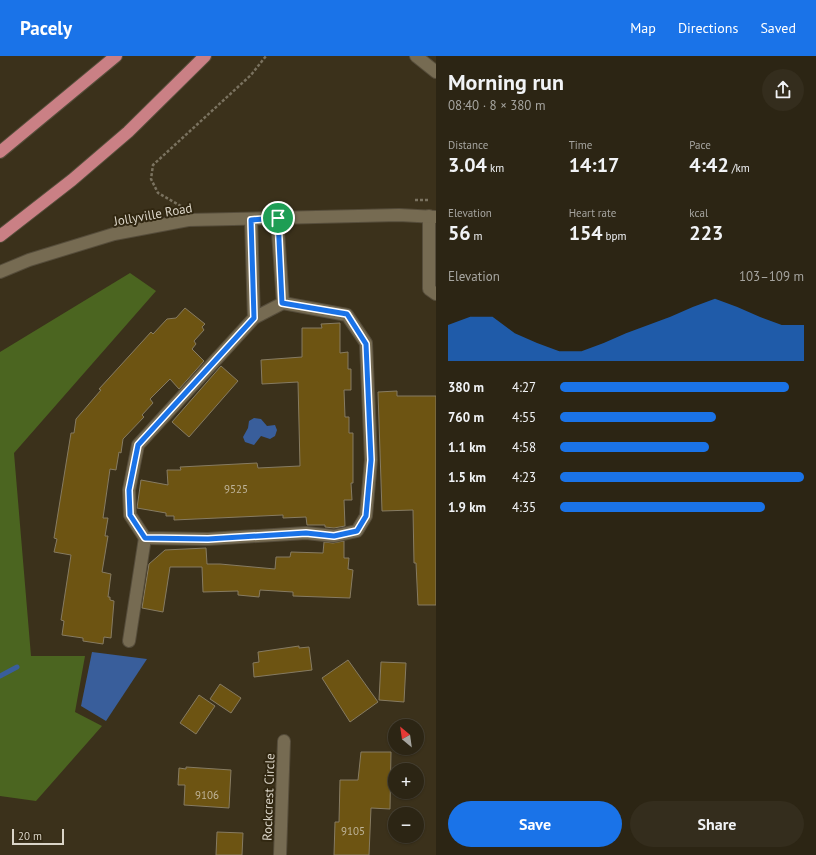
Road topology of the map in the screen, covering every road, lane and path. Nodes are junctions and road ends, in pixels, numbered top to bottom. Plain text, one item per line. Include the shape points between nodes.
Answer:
1 (116, 56) edge
2 (205, 56) edge
3 (266, 56) edge
4 (416, 56) edge
5 (436, 72) edge
6 (0, 152) edge
7 (408, 200) dead end
8 (430, 200) dead end
9 (186, 206) dead end
10 (433, 216) edge
11 (278, 218) junction
12 (251, 220) junction
13 (0, 236) edge
14 (0, 272) edge
15 (436, 294) edge
16 (282, 303) junction
17 (254, 318) junction
18 (145, 538) junction
19 (129, 641) dead end
20 (284, 741) dead end
21 (280, 855) edge

1 - 6 highway
2 - 13 highway via 128,132
3 - 9 path via 251,75 154,165 151,179 158,193 179,206
4 - 5 street
7 - 8 path
10 - 11 street, Jollyville Road
10 - 15 street via 429,289
11 - 12 street, Jollyville Road
11 - 16 street
12 - 14 street, Jollyville Road via 188,220 114,234 29,260
12 - 17 street
16 - 17 street
16 - 18 street via 347,314 366,344 371,460 366,516 357,531 334,536 306,533 208,539
17 - 18 street via 138,445 129,490 130,515
18 - 19 street
20 - 21 street, Rockcrest Circle

